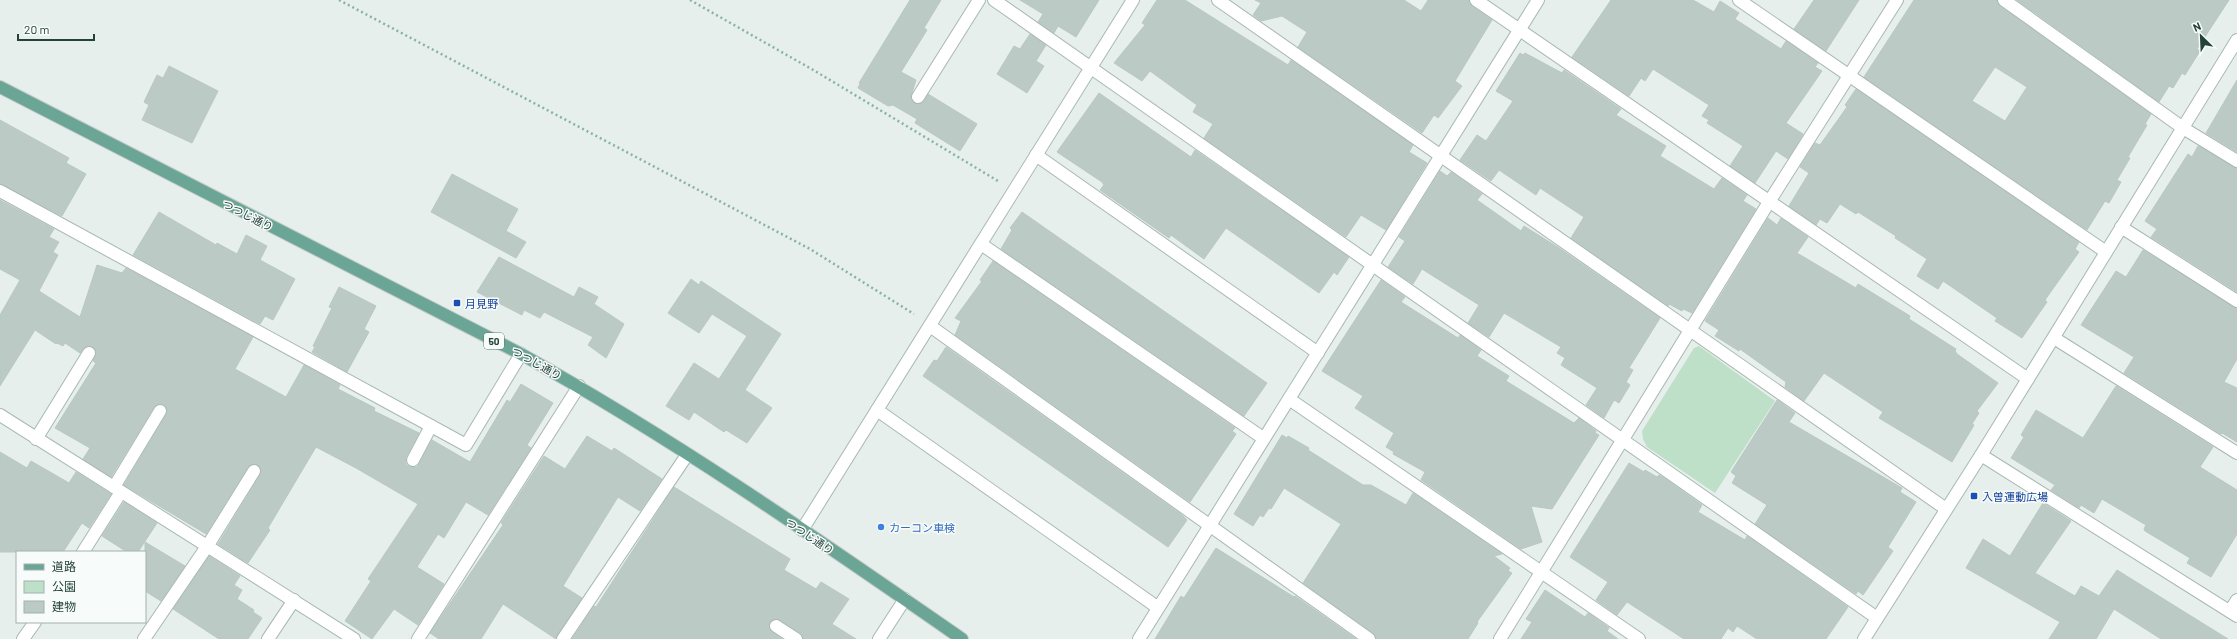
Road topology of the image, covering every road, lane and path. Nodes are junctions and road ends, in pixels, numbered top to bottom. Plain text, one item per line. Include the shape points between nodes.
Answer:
1 (339, 0) edge
2 (690, 0) edge
3 (979, 0) edge
4 (994, 0) edge
5 (1133, 0) edge
6 (1218, 0) edge
7 (1476, 0) edge
8 (1538, 0) edge
9 (1739, 0) edge
10 (1897, 0) edge
11 (2004, 0) edge
12 (1520, 30) junction
13 (2237, 40) edge
14 (1091, 68) junction
15 (1848, 75) junction
16 (0, 87) edge
17 (918, 97) dead end
18 (2183, 128) junction
19 (1036, 155) junction
20 (1442, 156) junction
21 (2237, 161) edge
22 (0, 190) edge
23 (1014, 191) junction
24 (1769, 202) junction
25 (2121, 228) junction
26 (981, 244) junction
27 (2106, 252) junction
28 (1372, 265) junction
29 (2237, 301) edge
30 (930, 325) junction
31 (1689, 330) junction
32 (2054, 338) junction
33 (89, 353) dead end
34 (1318, 353) junction
35 (521, 354) junction
36 (2028, 379) junction
37 (579, 386) junction
38 (1289, 399) junction
39 (160, 410) dead end
40 (877, 410) junction
41 (0, 415) edge
42 (431, 426) junction
43 (1263, 438) junction
44 (36, 439) junction
45 (1624, 440) junction
46 (2237, 453) edge
47 (687, 455) junction
48 (1981, 455) junction
49 (413, 460) dead end
50 (254, 471) dead end
51 (118, 490) junction
52 (1946, 509) junction
53 (1210, 526) junction
54 (802, 530) junction
55 (208, 545) junction
56 (84, 551) edge
57 (1542, 573) junction
58 (905, 599) junction
59 (294, 600) junction
60 (2237, 600) edge
61 (1157, 607) junction
62 (2234, 613) edge
63 (1877, 618) junction
64 (34, 623) edge
65 (776, 626) dead end
66 (23, 639) edge
67 (144, 639) edge
68 (268, 639) edge
69 (354, 639) edge
70 (418, 639) edge
71 (563, 639) edge
72 (796, 639) edge
73 (879, 639) edge
74 (962, 639) edge
75 (1139, 639) edge
76 (1369, 639) edge
77 (1500, 639) edge
78 (1639, 639) edge
79 (1864, 639) edge

1 - 30 path via 810,249
2 - 23 path via 815,71
3 - 17 street
4 - 14 street
5 - 14 street
6 - 20 street
7 - 12 street
8 - 12 street
9 - 15 street
10 - 15 street
11 - 18 street
12 - 20 street
12 - 24 street
13 - 18 street
14 - 19 street
14 - 28 street
15 - 24 street
15 - 27 street
16 - 35 main road, つつじ通り / 50
18 - 21 street
18 - 25 street
19 - 23 street
19 - 34 street
20 - 28 street
20 - 31 street
22 - 42 street
23 - 26 street
24 - 31 street
24 - 36 street
25 - 27 street
25 - 29 street
26 - 30 street
26 - 43 street
27 - 32 street
28 - 34 street
28 - 45 street
30 - 40 street
30 - 53 street
31 - 45 street
31 - 52 street
32 - 36 street
32 - 46 street
33 - 44 street
34 - 38 street
35 - 37 main road, つつじ通り / 50
35 - 42 street via 466,445
36 - 48 street
37 - 47 main road, つつじ通り / 50
37 - 70 street
38 - 43 street
38 - 57 street
39 - 51 street
40 - 54 street
40 - 61 street
41 - 44 street
42 - 49 street
43 - 53 street
44 - 51 street
45 - 57 street
45 - 63 street
47 - 54 main road, つつじ通り / 50
47 - 71 street
48 - 52 street
48 - 62 street
50 - 55 street
51 - 55 street
51 - 56 street
52 - 63 street
53 - 61 street
53 - 76 street
54 - 58 main road, つつじ通り / 50
55 - 59 street
55 - 67 street
57 - 77 street
57 - 78 street
58 - 73 street
58 - 74 main road, つつじ通り / 50
59 - 68 street
59 - 69 street
60 - 62 street
61 - 75 street
63 - 79 street
64 - 66 street
65 - 72 street

